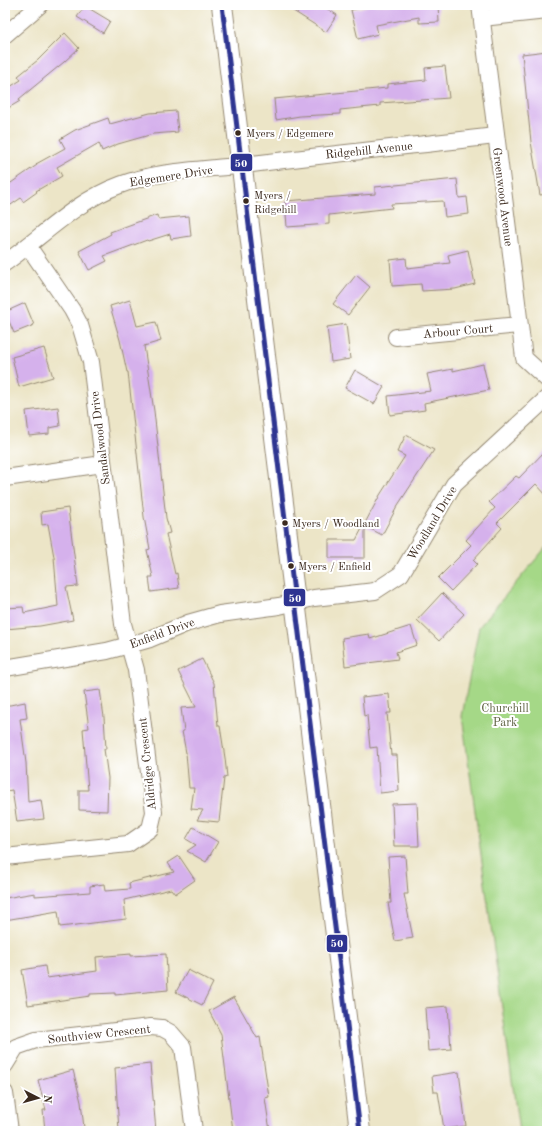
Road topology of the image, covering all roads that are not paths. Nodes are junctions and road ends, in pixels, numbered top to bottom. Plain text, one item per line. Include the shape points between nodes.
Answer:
1 (40, 5) edge
2 (222, 5) edge
3 (481, 11) edge
4 (547, 11) edge
5 (5, 35) edge
6 (496, 136) junction
7 (242, 165) junction
8 (28, 246) junction
9 (5, 263) edge
10 (519, 325) junction
11 (396, 337) dead end
12 (547, 379) edge
13 (547, 398) edge
14 (102, 464) junction
15 (5, 478) edge
16 (295, 602) junction
17 (129, 645) junction
18 (5, 668) edge
19 (5, 858) edge
20 (5, 1065) edge
21 (5, 1093) edge
22 (10, 1131) edge
23 (194, 1131) edge
24 (360, 1131) edge

1 - 5 street
2 - 7 main road
3 - 4 street
3 - 6 street, Greenwood Avenue
6 - 7 street, Ridgehill Avenue
6 - 10 street, Greenwood Avenue
7 - 8 street, Edgemere Drive via 164,175 120,185 72,210
7 - 16 main road
8 - 9 street, Edgemere Drive
8 - 14 street, Sandalwood Drive via 63,294 86,342 94,385
10 - 11 street, Arbour Court
10 - 12 street, Greenwood Avenue via 524,358
13 - 16 street, Woodland Drive via 454,484 401,574 375,591
14 - 15 street
14 - 17 street, Sandalwood Drive via 123,624
16 - 17 street, Enfield Drive via 204,618
16 - 24 main road
17 - 18 street, Enfield Drive
17 - 19 street, Aldridge Crescent via 136,670 153,803 150,829 128,844
20 - 23 street, Southview Crescent via 16,1047 36,1040 151,1027 162,1028 171,1033 183,1047
21 - 22 street

